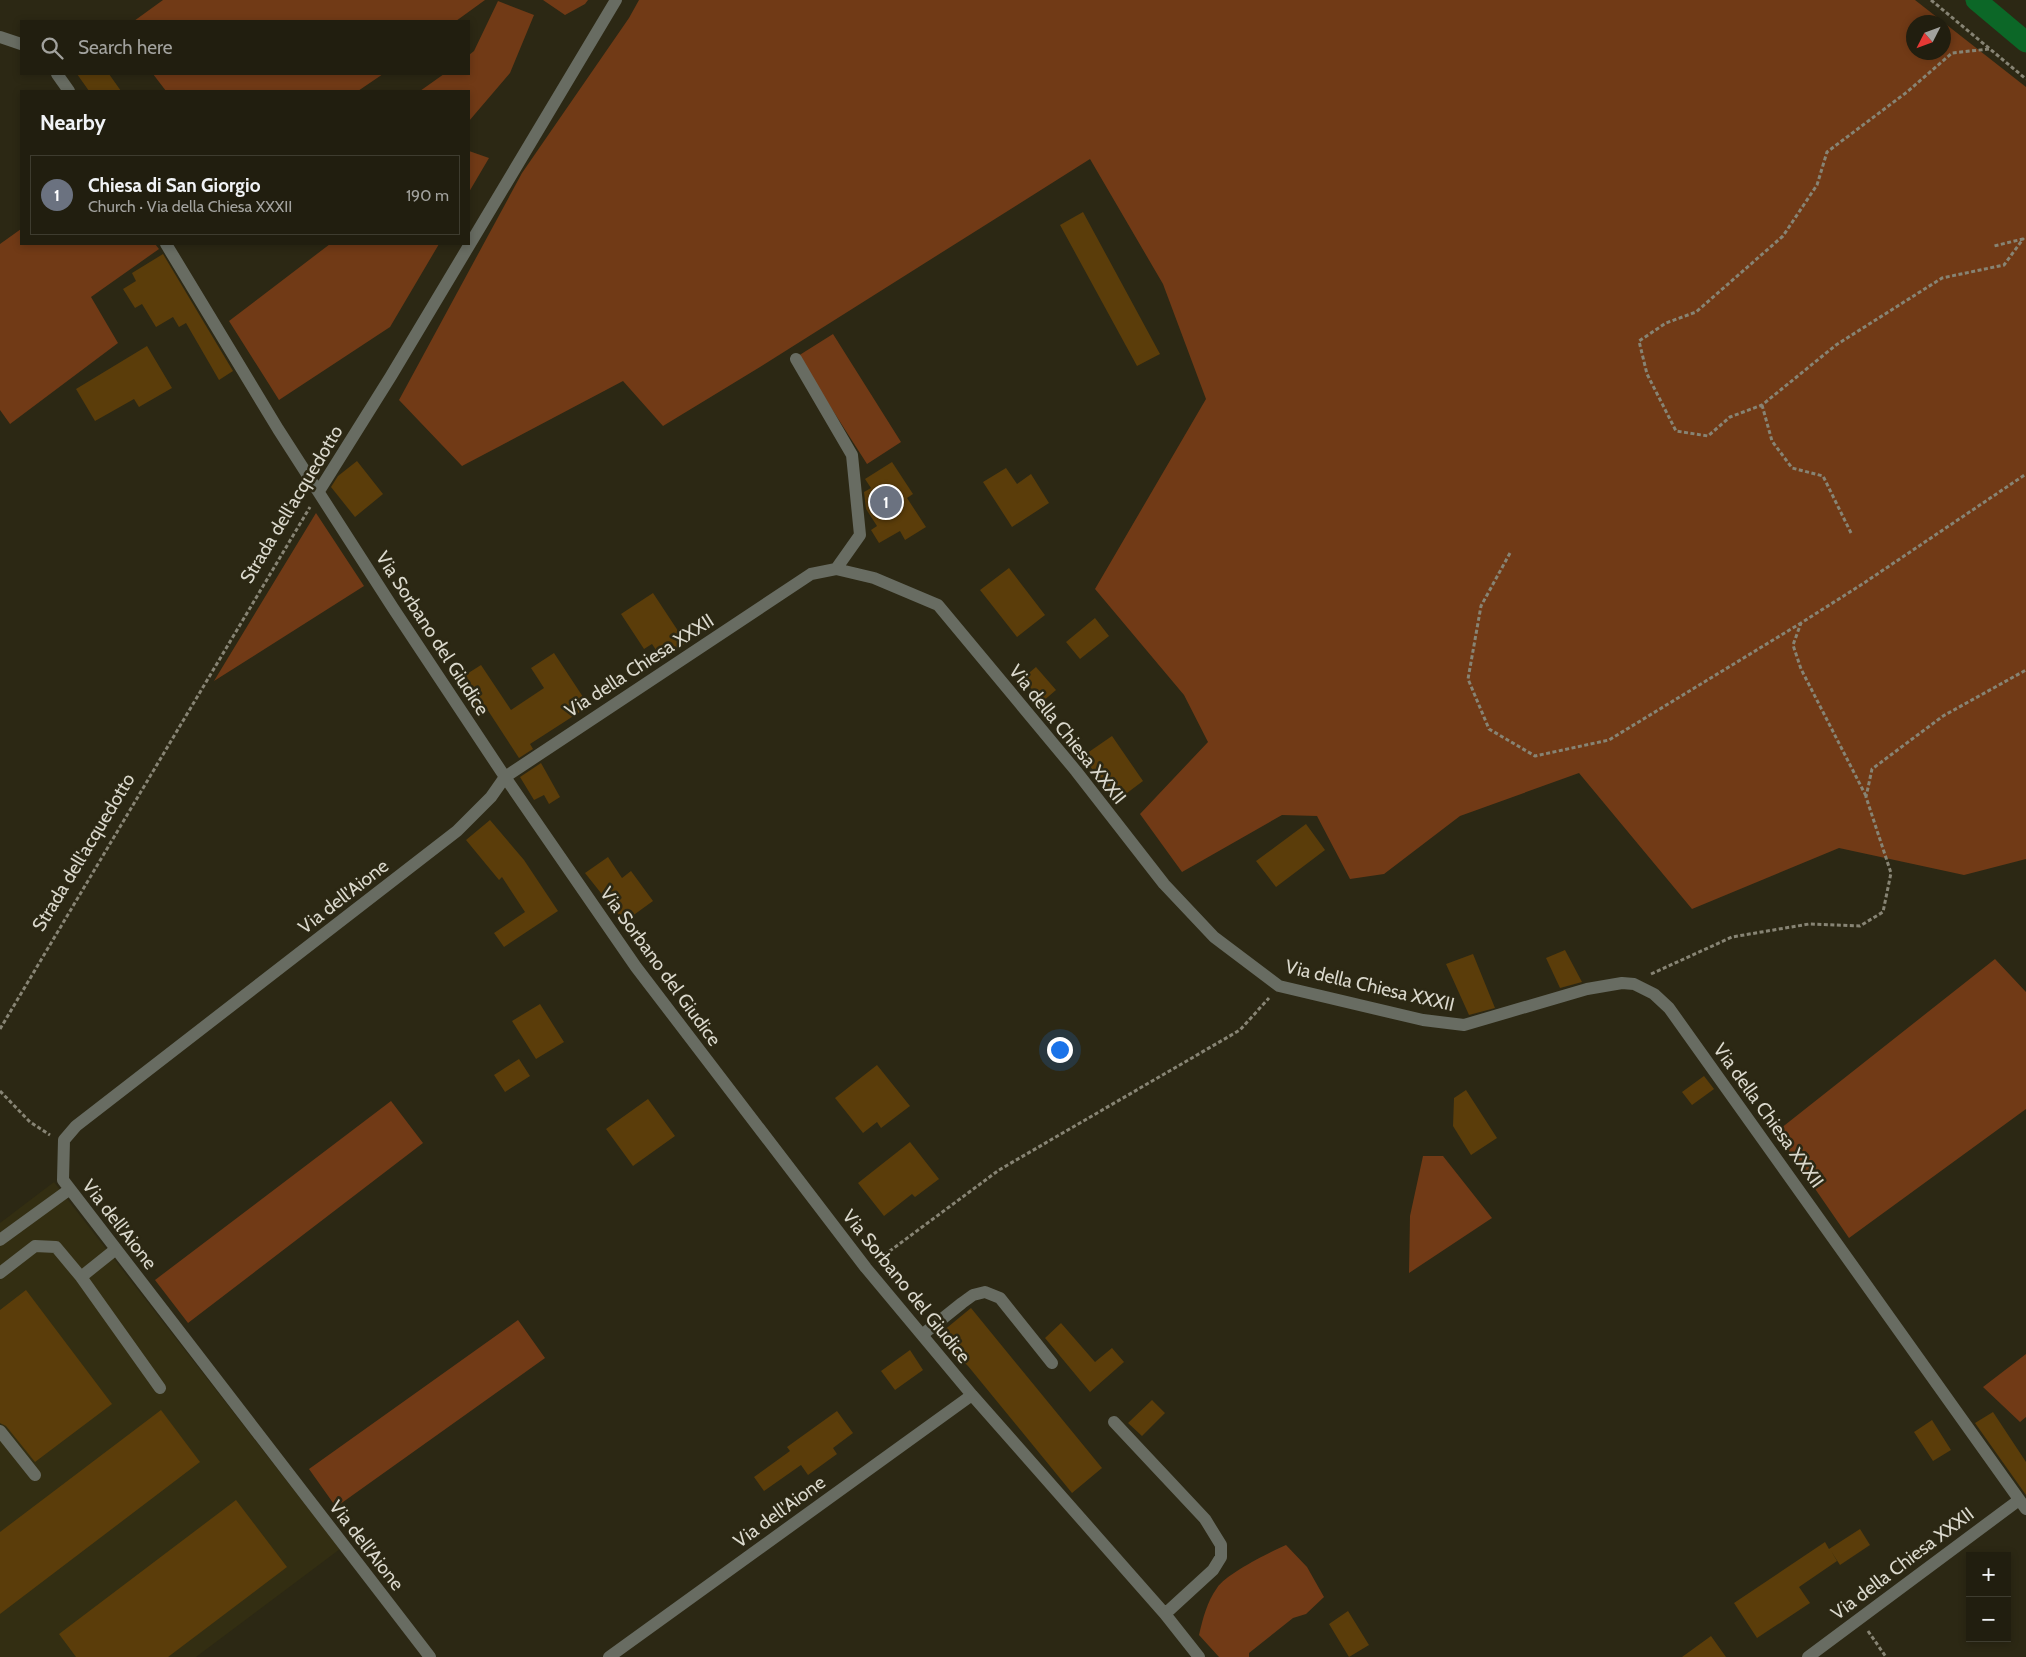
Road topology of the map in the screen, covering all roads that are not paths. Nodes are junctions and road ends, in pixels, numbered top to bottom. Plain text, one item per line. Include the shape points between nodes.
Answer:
1 (616, 0) edge
2 (0, 37) edge
3 (20, 44) edge
4 (58, 75) edge
5 (68, 90) edge
6 (470, 244) edge
7 (167, 245) edge
8 (469, 245) edge
9 (796, 359) dead end
10 (319, 491) junction
11 (836, 569) junction
12 (505, 777) junction
13 (70, 1189) junction
14 (0, 1240) edge
15 (116, 1249) junction
16 (0, 1273) edge
17 (81, 1277) junction
18 (922, 1335) junction
19 (1052, 1363) dead end
20 (160, 1388) dead end
21 (972, 1395) junction
22 (1114, 1422) dead end
23 (0, 1431) edge
24 (36, 1475) dead end
25 (2022, 1505) edge
26 (1165, 1614) junction
27 (430, 1657) edge
28 (609, 1657) edge
29 (1199, 1657) edge
30 (1808, 1657) edge

1 - 6 street, Strada dell'acquedotto
2 - 3 street
4 - 5 street
7 - 10 street, Via Sorbano del Giudice
8 - 10 street, Strada dell'acquedotto
9 - 11 street via 852,455 860,535
10 - 12 street, Via Sorbano del Giudice
11 - 12 street, Via della Chiesa XXXII via 811,574
11 - 25 street, Via della Chiesa XXXII via 874,578 938,606 1076,771 1164,884 1214,937 1279,986 1423,1020 1464,1025 1587,989 1622,983 1634,984 1654,994 1669,1008
12 - 13 street, Via dell'Aione via 491,797 457,831 76,1126 64,1140 63,1180
12 - 18 street, Via Sorbano del Giudice via 636,967 866,1268
13 - 14 street
13 - 15 street, Via dell'Aione
15 - 17 street
15 - 27 street, Via dell'Aione
16 - 17 street via 35,1246 56,1247
17 - 20 street
18 - 19 street via 973,1295 985,1292 1000,1298
18 - 21 street, Via Sorbano del Giudice
21 - 26 street, Via Sorbano del Giudice
21 - 28 street, Via dell'Aione
22 - 26 street via 1205,1519 1221,1545 1221,1557 1213,1570
23 - 24 street
25 - 30 street, Via della Chiesa XXXII
26 - 29 street, Via Sorbano del Giudice

